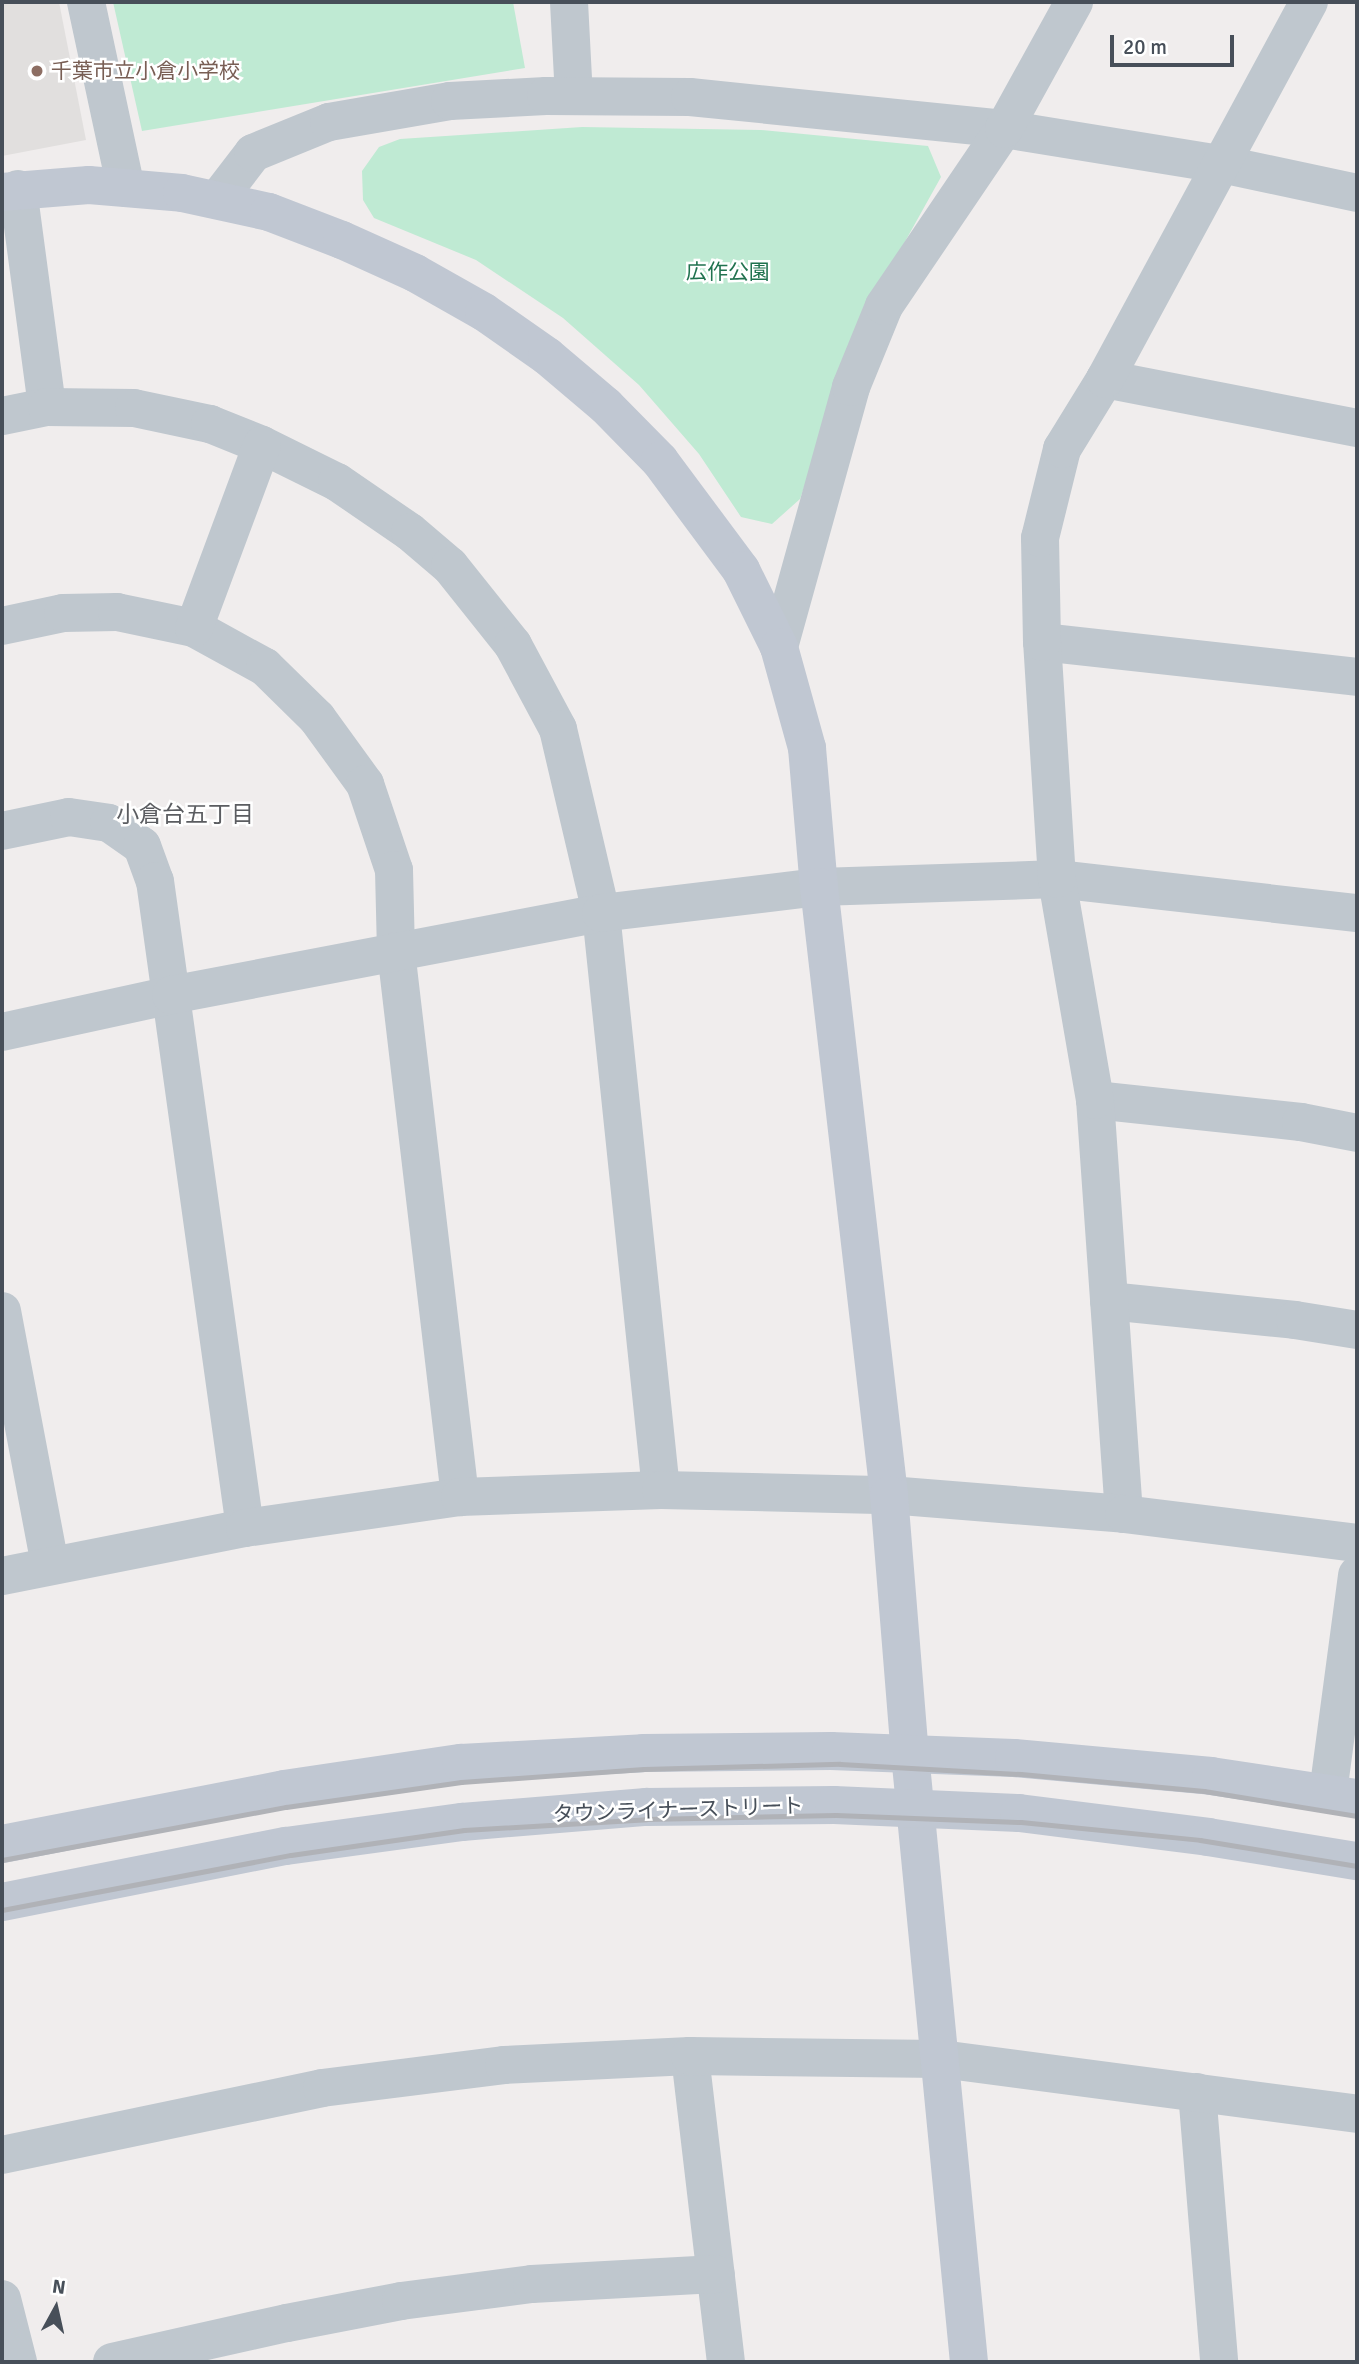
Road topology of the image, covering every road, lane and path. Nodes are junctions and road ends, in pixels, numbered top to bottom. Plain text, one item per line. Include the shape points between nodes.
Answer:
1 (86, 2) edge
2 (569, 2) edge
3 (1074, 2) edge
4 (1309, 2) edge
5 (574, 96) junction
6 (1004, 129) junction
7 (1221, 164) junction
8 (126, 188) junction
9 (10, 190) edge
10 (1357, 193) edge
11 (217, 200) junction
12 (1105, 379) junction
13 (47, 407) junction
14 (2, 416) edge
15 (1357, 428) edge
16 (262, 445) junction
17 (2, 626) edge
18 (194, 628) junction
19 (1042, 642) junction
20 (779, 647) junction
21 (1357, 677) edge
22 (2, 831) edge
23 (1057, 879) junction
24 (819, 887) junction
25 (601, 913) junction
26 (1357, 913) edge
27 (396, 951) junction
28 (171, 995) junction
29 (2, 1032) edge
30 (1095, 1100) junction
31 (1357, 1133) edge
32 (1109, 1301) junction
33 (2, 1311) edge
34 (1357, 1330) edge
35 (661, 1490) junction
36 (889, 1494) junction
37 (460, 1497) junction
38 (1125, 1514) junction
39 (245, 1528) junction
40 (1357, 1543) edge
41 (50, 1566) junction
42 (1357, 1575) edge
43 (2, 1576) edge
44 (910, 1754) junction
45 (1342, 1796) edge
46 (916, 1808) junction
47 (2, 1844) edge
48 (1357, 1861) edge
49 (2, 1902) edge
50 (690, 2056) junction
51 (941, 2059) junction
52 (1196, 2092) junction
53 (1357, 2114) edge
54 (2, 2155) edge
55 (716, 2274) junction
56 (2, 2299) edge
57 (18, 2362) edge
58 (112, 2362) edge
59 (726, 2362) edge
60 (969, 2362) edge
61 (1219, 2362) edge

1 - 8 street
2 - 5 street
3 - 6 street
4 - 7 street
5 - 6 street via 690,97
5 - 11 street via 450,100 329,122 253,153
6 - 7 street
6 - 20 street via 884,306 851,387
7 - 10 street
7 - 12 street
8 - 9 street via 89,185
8 - 11 street
9 - 13 street
11 - 20 street via 269,212 403,268 484,312 547,356 651,452 706,520 741,570
12 - 15 street
12 - 19 street via 1062,449 1040,538
13 - 14 street
13 - 16 street via 134,408 210,424
16 - 18 street
16 - 25 street via 337,482 410,532 450,566 513,645 558,729
17 - 18 street via 63,613 117,612
18 - 27 street via 265,667 317,718 365,784 394,870
19 - 21 street
19 - 23 street
20 - 24 street via 807,748
22 - 28 street via 69,817 109,823 142,846 155,881
23 - 24 street
23 - 26 street
23 - 30 street
24 - 25 street
24 - 36 street
25 - 27 street
25 - 35 street
27 - 28 street
27 - 37 street
28 - 29 street
28 - 39 street
30 - 31 street via 1301,1122
30 - 32 street
32 - 34 street
32 - 38 street
33 - 41 street
35 - 36 street
35 - 37 street
36 - 38 street
36 - 44 street
37 - 39 street
38 - 40 street
39 - 41 street
41 - 43 street
42 - 45 street
44 - 45 street via 1014,1758 1211,1776
44 - 46 street
44 - 47 street via 643,1753 461,1763 284,1789
46 - 48 street, タウンライナーストリート via 1032,1815
46 - 49 street, タウンライナーストリート via 834,1804 646,1807 462,1822 286,1846
46 - 51 street
50 - 51 street
50 - 54 street via 503,2065 322,2088
50 - 55 street
51 - 52 street
51 - 60 street
52 - 53 street
52 - 61 street
55 - 58 street via 532,2284 401,2301
55 - 59 street
56 - 57 street

